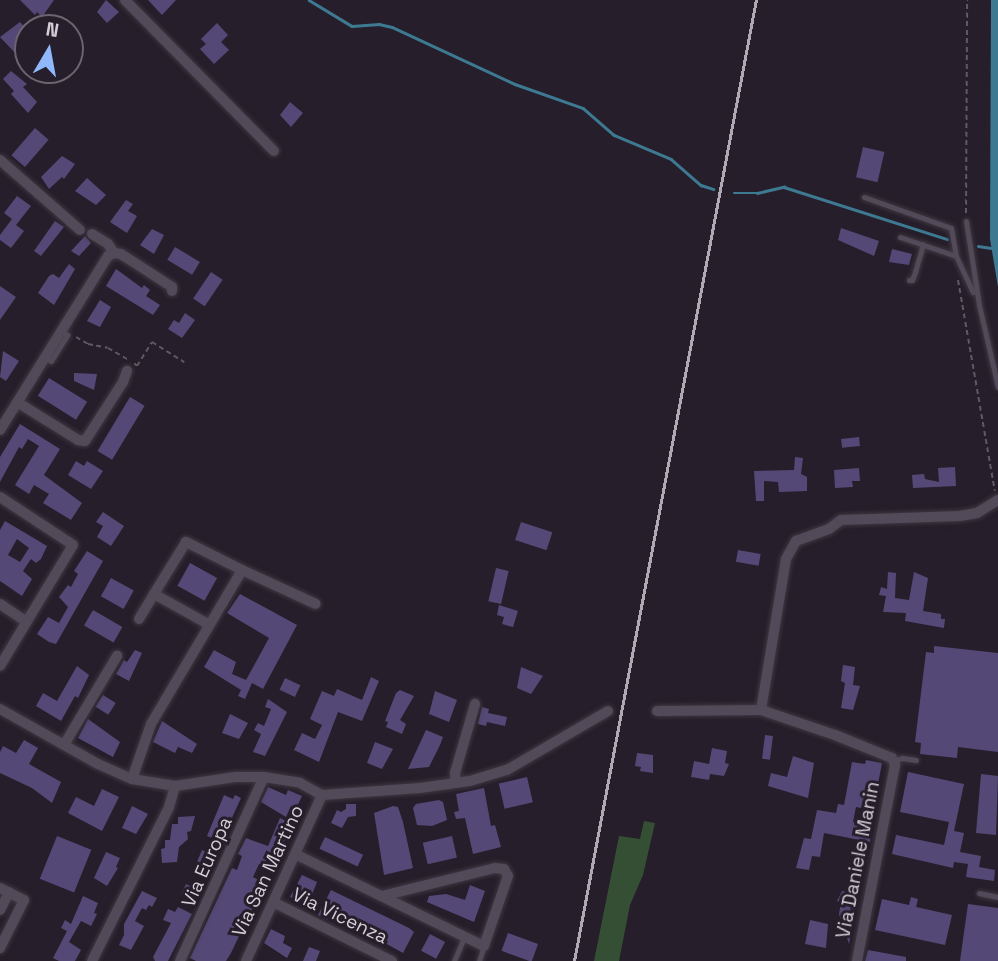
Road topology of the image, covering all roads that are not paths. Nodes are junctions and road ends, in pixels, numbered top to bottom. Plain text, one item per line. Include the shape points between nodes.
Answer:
1 (125, 0) edge
2 (274, 151) dead end
3 (0, 160) edge
4 (864, 197) dead end
5 (966, 221) road end
6 (900, 237) dead end
7 (923, 244) junction
8 (114, 253) junction
9 (956, 257) junction
10 (909, 280) dead end
11 (172, 291) dead end
12 (977, 298) junction
13 (127, 371) dead end
14 (998, 387) edge
15 (17, 402) junction
16 (0, 430) edge
17 (0, 497) edge
18 (994, 502) edge
19 (242, 570) junction
20 (154, 594) junction
21 (0, 604) edge
22 (316, 604) dead end
23 (139, 619) dead end
24 (27, 621) junction
25 (208, 624) junction
26 (117, 656) dead end
27 (0, 666) edge
28 (475, 704) dead end
29 (0, 709) edge
30 (761, 710) junction
31 (608, 711) dead end
32 (657, 711) dead end
33 (64, 745) junction
34 (916, 760) dead end
35 (894, 761) junction
36 (264, 777) junction
37 (132, 779) junction
38 (456, 783) junction
39 (175, 786) junction
40 (322, 795) junction
41 (295, 853) junction
42 (4, 890) edge
43 (979, 893) dead end
44 (382, 896) junction
45 (998, 897) edge
46 (273, 902) junction
47 (0, 910) edge
48 (464, 937) junction
49 (484, 946) junction
50 (0, 948) edge
51 (181, 960) edge
52 (92, 961) edge
53 (246, 961) edge
54 (392, 961) edge
55 (454, 961) edge
56 (479, 961) edge
57 (857, 961) edge

1 - 2 street
3 - 8 street
4 - 9 lane via 951,228
5 - 12 lane
6 - 7 lane
7 - 9 lane
7 - 10 lane
8 - 11 street via 142,267
8 - 15 street
9 - 12 lane
12 - 14 lane
13 - 15 street via 85,441
15 - 16 street
17 - 24 street via 73,545
18 - 30 street via 977,513 960,516 841,520 796,541 786,559
19 - 20 street via 186,542
19 - 22 street
19 - 25 street
20 - 23 street
20 - 25 street
21 - 24 street
24 - 27 street
25 - 37 street via 151,724
26 - 33 street
28 - 38 street
29 - 33 street
30 - 32 street, Via Daniele Manin
30 - 35 street, Via Daniele Manin
31 - 38 street via 508,770
33 - 37 street
34 - 35 lane
35 - 57 street, Via Daniele Manin
36 - 39 street
36 - 40 street via 300,783
36 - 51 street, Via Europa
37 - 39 street
38 - 40 street
39 - 52 street via 169,807
40 - 41 street, Via San Martino
41 - 44 street
41 - 46 street, Via San Martino
42 - 47 street
42 - 50 street via 24,900
43 - 45 lane
44 - 48 street
44 - 49 street via 504,869 508,876
46 - 53 street, Via San Martino
46 - 54 street, Via Vicenza
48 - 49 street
48 - 55 lane
49 - 56 lane

